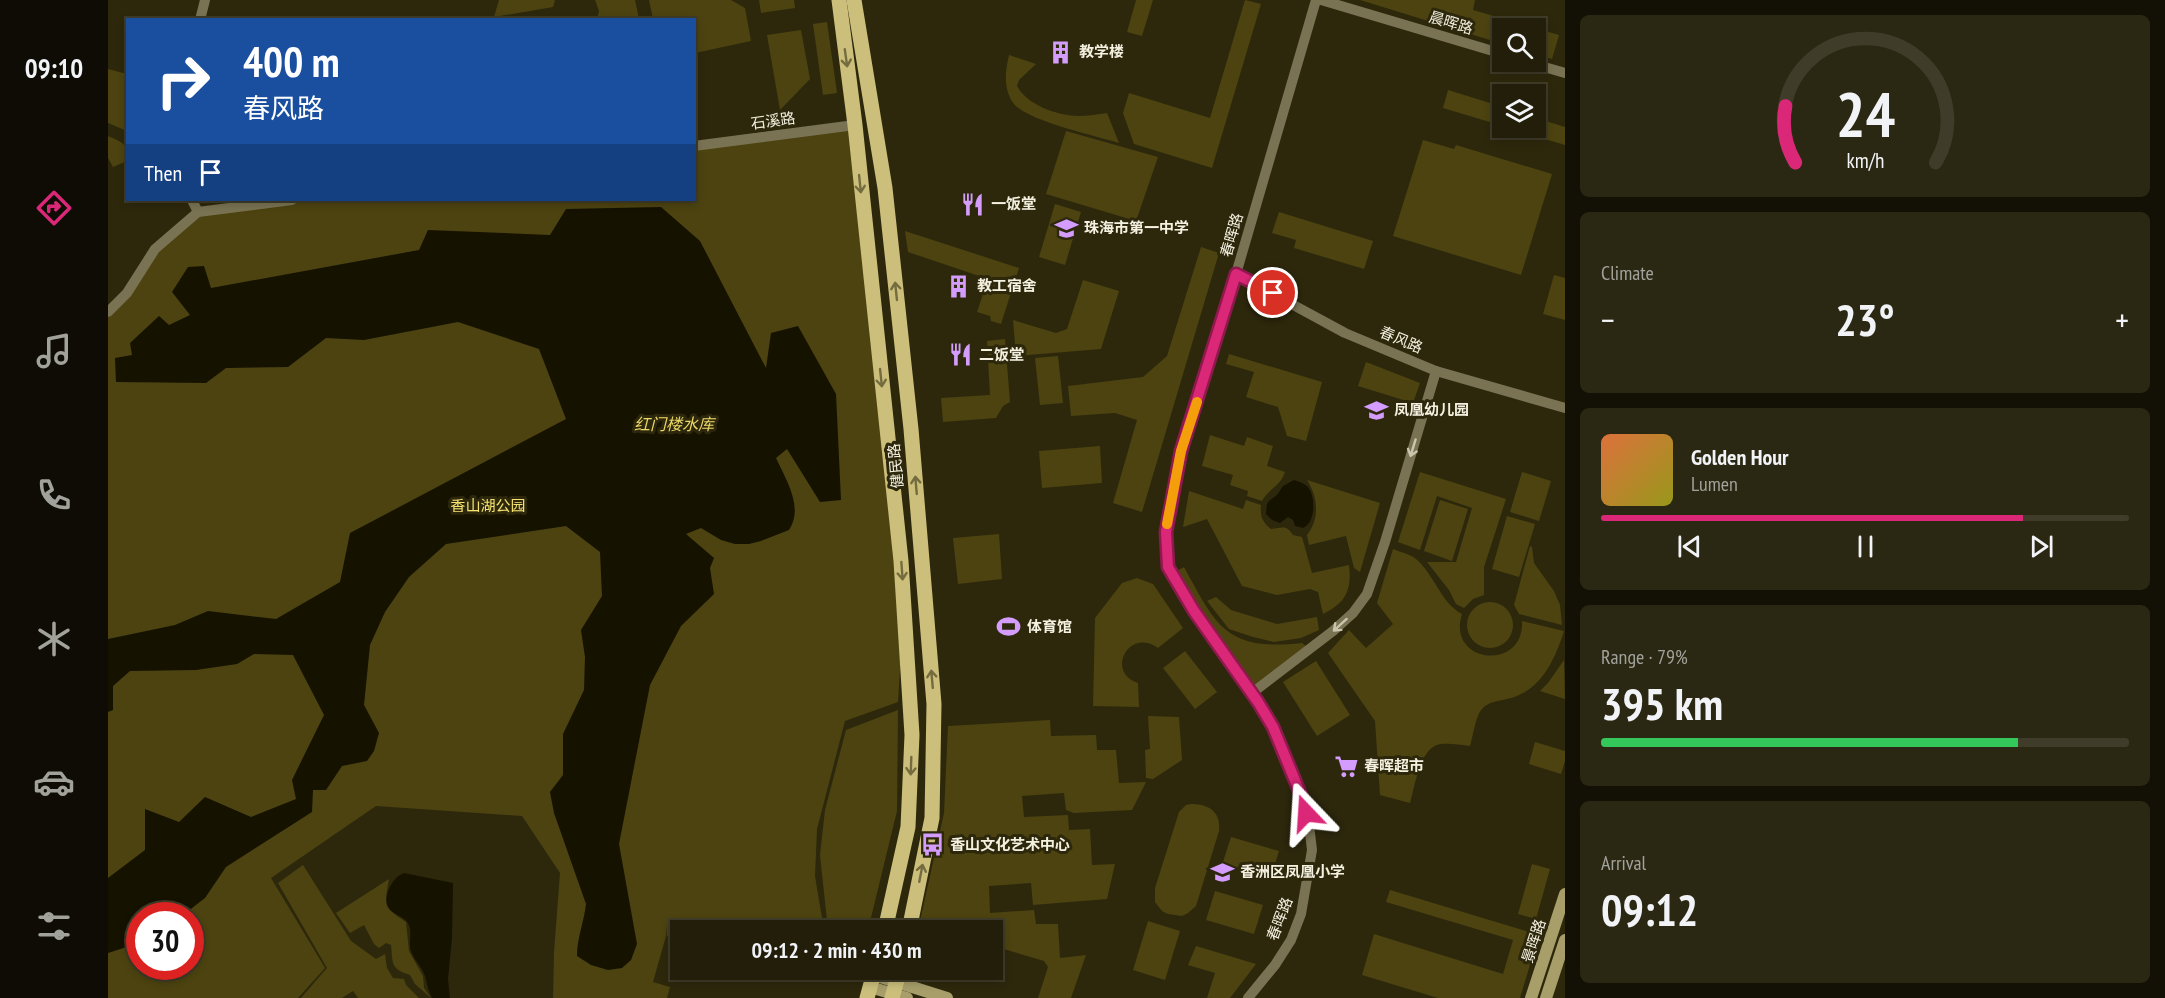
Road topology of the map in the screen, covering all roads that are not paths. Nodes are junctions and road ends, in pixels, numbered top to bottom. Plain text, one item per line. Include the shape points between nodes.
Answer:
1 (205, 0) edge
2 (838, 0) edge
3 (854, 0) edge
4 (1316, 0) edge
5 (1322, 0) edge
6 (200, 18) edge
7 (1492, 51) edge
8 (1546, 68) edge
9 (1565, 73) edge
10 (855, 125) junction
11 (696, 146) edge
12 (192, 201) edge
13 (284, 201) edge
14 (198, 212) junction
15 (1236, 274) junction
16 (108, 312) edge
17 (1436, 371) junction
18 (1565, 408) edge
19 (1252, 693) junction
20 (1565, 894) edge
21 (887, 920) edge
22 (911, 920) edge
23 (1565, 940) edge
24 (872, 982) edge
25 (897, 988) edge
26 (947, 998) edge
27 (1248, 998) edge
28 (1531, 998) edge
29 (1546, 998) edge

1 - 6 street
2 -> 10 main road, 健民路
22 -> 3 main road, 健民路 via 932,818 934,704 911,429 885,188
4 - 15 street, 春晖路
5 - 7 street, 晨晖路
8 - 9 street
10 - 11 street, 石溪路
10 -> 21 main road, 健民路 via 901,561 912,735 908,827
12 - 14 street
13 - 14 street
14 - 16 street via 155,249 127,293
15 - 17 street, 春风路 via 1345,333
15 - 19 street, 春晖路 via 1181,451 1166,532 1168,567
17 - 18 street, 春风路
17 -> 19 street via 1367,594 1333,631
19 - 27 street, 春晖路 via 1273,727 1303,800 1312,850 1301,914 1291,940
20 - 28 main road, 景晖路
23 - 29 main road
24 - 25 main road
25 - 26 main road

